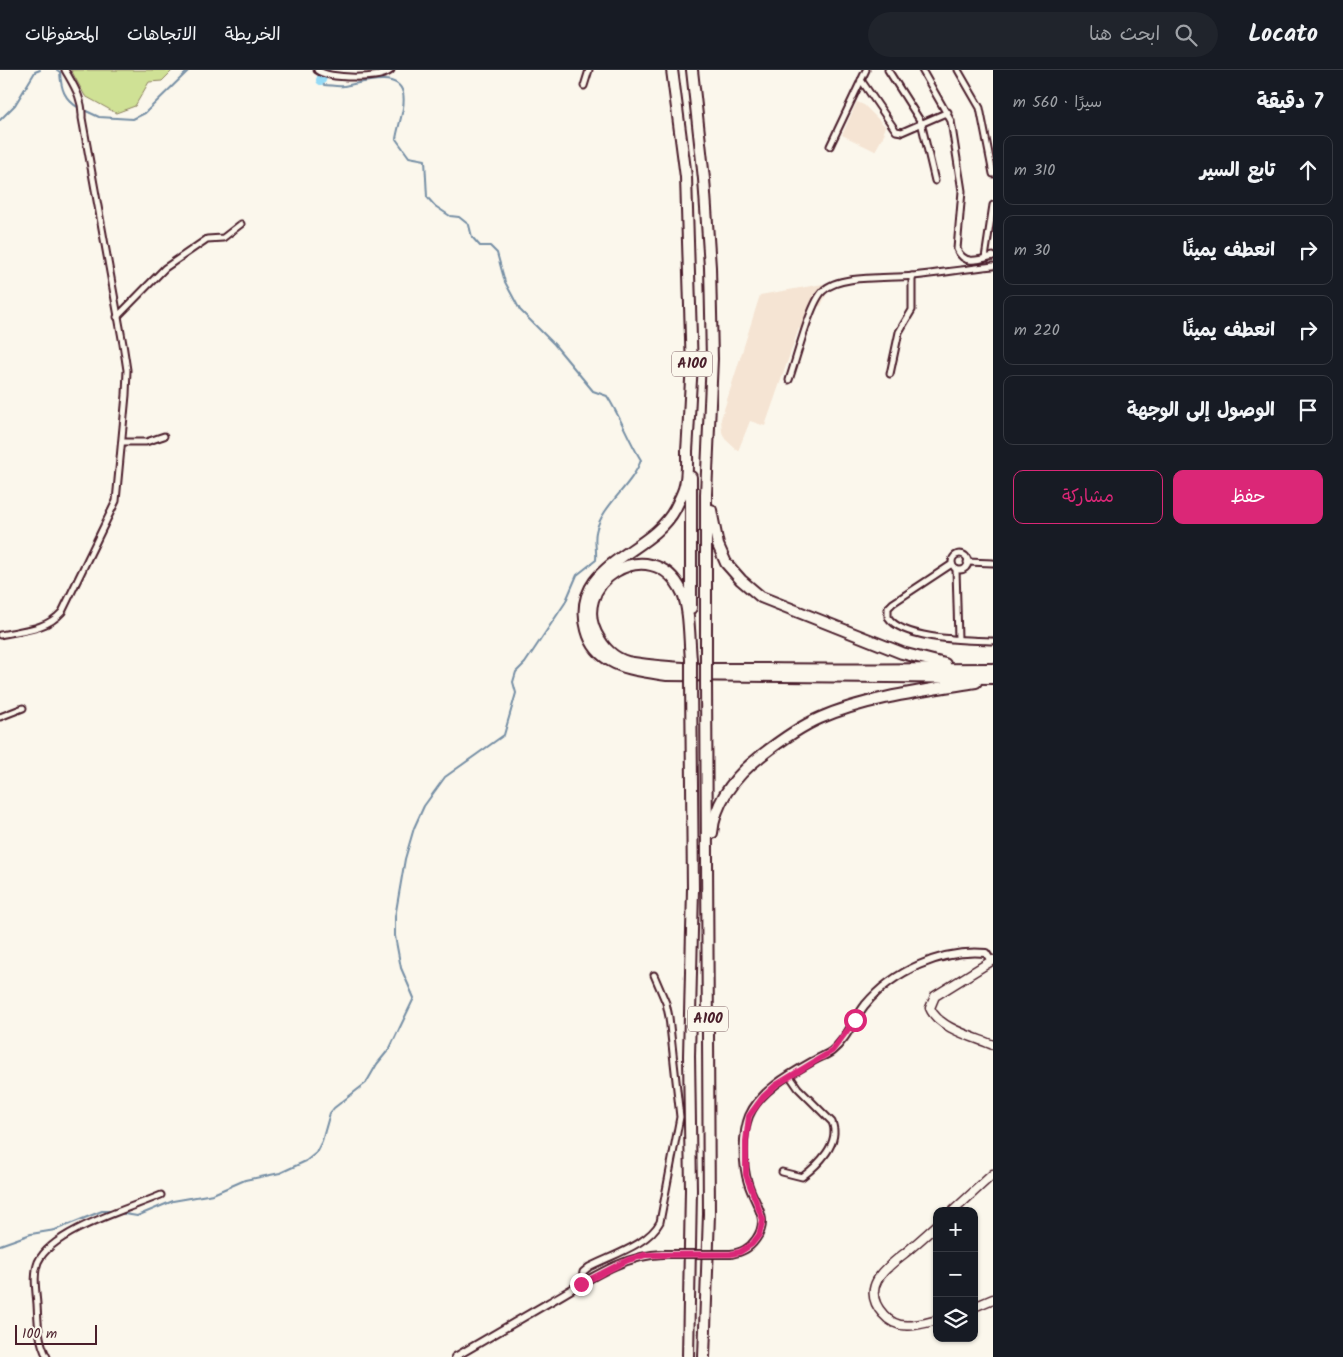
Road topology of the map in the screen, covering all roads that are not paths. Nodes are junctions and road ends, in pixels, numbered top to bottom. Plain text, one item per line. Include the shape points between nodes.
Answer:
1 (66, 70) edge
2 (391, 70) edge
3 (589, 70) edge
4 (672, 70) edge
5 (692, 70) edge
6 (866, 70) edge
7 (888, 70) edge
8 (922, 70) edge
9 (958, 70) edge
10 (319, 72) edge
11 (861, 80) junction
12 (584, 86) dead end
13 (948, 112) junction
14 (921, 122) junction
15 (830, 146) dead end
16 (993, 174) edge
17 (935, 181) dead end
18 (993, 205) edge
19 (241, 224) dead end
20 (993, 256) edge
21 (986, 258) junction
22 (993, 266) edge
23 (912, 276) junction
24 (117, 317) junction
25 (692, 364) junction
26 (890, 374) dead end
27 (789, 380) dead end
28 (164, 436) dead end
29 (122, 442) junction
30 (709, 453) junction
31 (967, 562) junction
32 (993, 563) edge
33 (952, 564) junction
34 (956, 569) junction
35 (0, 635) edge
36 (958, 639) junction
37 (993, 641) edge
38 (691, 659) junction
39 (993, 669) edge
40 (993, 679) edge
41 (23, 708) dead end
42 (0, 717) edge
43 (708, 886) junction
44 (992, 960) edge
45 (654, 975) dead end
46 (993, 1045) edge
47 (789, 1075) junction
48 (782, 1172) dead end
49 (993, 1174) edge
50 (162, 1195) dead end
51 (957, 1207) edge
52 (933, 1228) edge
53 (581, 1284) junction
54 (993, 1299) edge
55 (978, 1305) edge
56 (933, 1321) edge
57 (47, 1357) edge
58 (455, 1357) edge
59 (688, 1357) edge
60 (704, 1357) edge

1 - 24 street via 79,96
2 - 10 street via 380,76 329,76
3 - 12 street
4 - 25 highway, A100 via 686,178
5 - 30 highway, A100 via 710,268
6 - 11 street
7 - 14 street
8 - 13 street
9 - 16 street via 980,108
11 - 14 street via 896,131 902,132
11 - 15 street
13 - 14 street
13 - 21 street via 962,191 957,249 969,261
14 - 17 street
18 - 21 street
19 - 24 street via 223,238 207,238 165,268
20 - 21 street
22 - 23 street
23 - 26 street via 912,310 899,332
23 - 27 street via 851,281 831,285 824,290 814,308
24 - 29 street via 127,370
25 - 38 highway, A100
25 - 40 highway via 684,488 666,522 608,567 591,588 585,622 598,650 623,668 667,675
28 - 29 street via 146,442
29 - 35 street via 116,501 62,612 54,622 44,627
30 - 39 highway via 710,504 718,545 734,573 750,590 787,609 919,659
30 - 43 highway, A100, bridge via 706,494
31 - 32 street
31 - 33 street via 966,558 958,555
31 - 34 street via 964,569
33 - 34 street
33 - 36 street via 893,603 887,612 891,622 900,628 944,639
34 - 36 street
36 - 37 street
38 - 39 highway via 686,601 669,574 652,565 634,564 617,569 604,580 593,603 594,630 606,649 630,663 715,669
38 - 59 highway, A100, bridge via 693,888
40 - 43 highway via 906,694 838,712 808,724 772,747 742,772 721,802 713,824
41 - 42 street
43 - 60 highway, A100 via 709,1250
44 - 46 main road via 935,996 930,1008 936,1018 949,1026
44 - 47 street via 986,953 970,951 926,962 907,972 886,985 866,1004 832,1051
45 - 53 street via 670,1017 680,1117 660,1222 641,1241 589,1267 583,1272
47 - 48 street via 835,1129 834,1140 811,1170 802,1177
47 - 53 street, bridge via 763,1097 749,1116 746,1175 763,1220 759,1235 752,1244 731,1254 645,1255
49 - 51 main road
50 - 57 street via 75,1230 55,1242 38,1263 35,1275 38,1330
52 - 56 main road via 883,1270 874,1291 883,1314 896,1324 910,1326
53 - 58 street
54 - 55 main road

